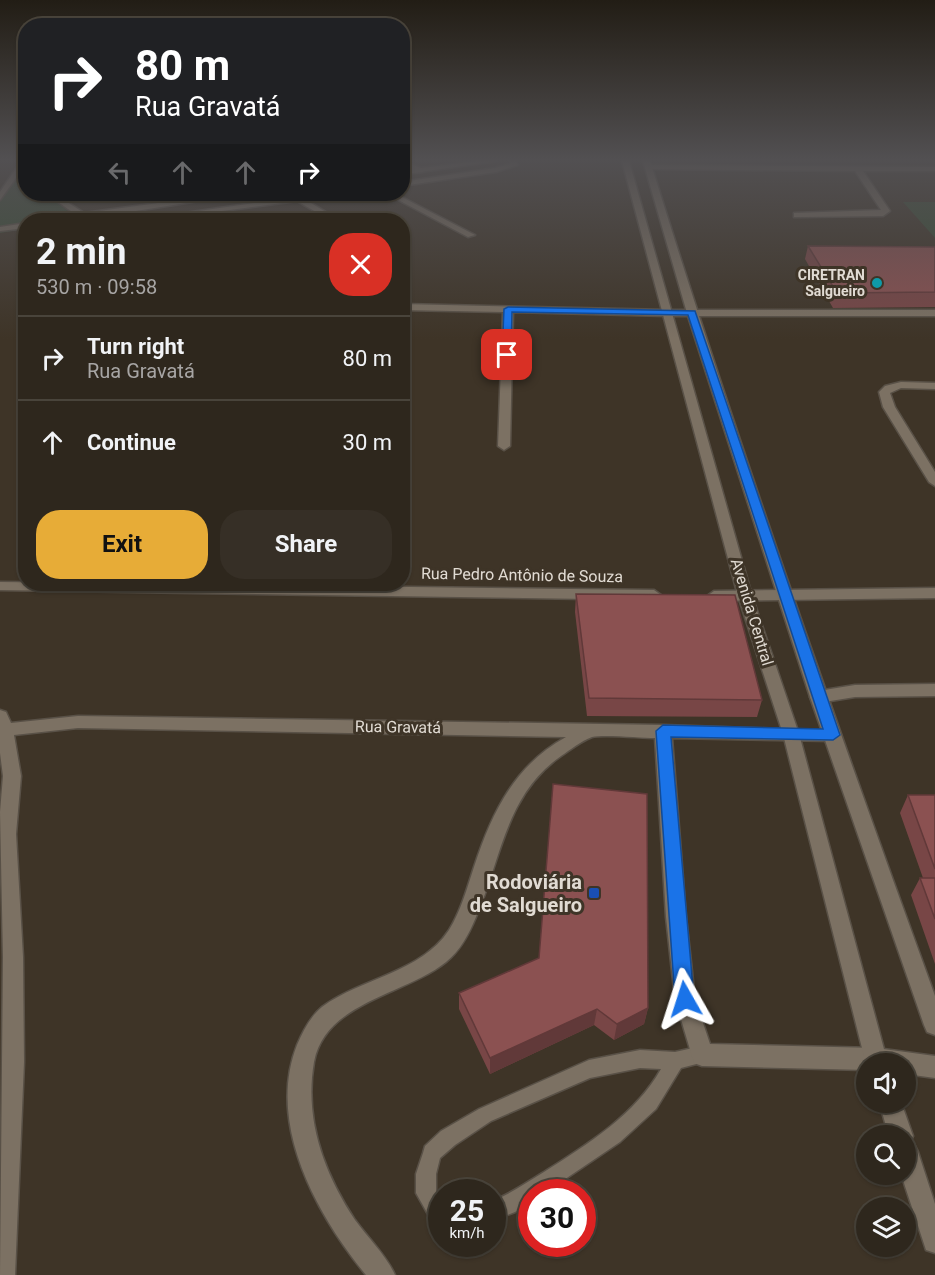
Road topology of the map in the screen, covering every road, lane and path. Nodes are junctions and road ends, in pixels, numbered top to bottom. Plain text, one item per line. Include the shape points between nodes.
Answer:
1 (443, 220) edge
2 (642, 220) edge
3 (665, 220) edge
4 (18, 226) edge
5 (0, 229) edge
6 (471, 235) dead end
7 (410, 307) edge
8 (508, 309) junction
9 (668, 313) junction
10 (692, 313) junction
11 (935, 313) edge
12 (935, 386) edge
13 (504, 446) dead end
14 (935, 482) edge
15 (0, 586) edge
16 (18, 586) edge
17 (374, 591) edge
18 (935, 593) edge
19 (674, 595) edge
20 (698, 595) edge
21 (745, 596) junction
22 (785, 597) junction
23 (935, 690) edge
24 (818, 697) junction
25 (3, 723) edge
26 (591, 731) junction
27 (663, 731) junction
28 (791, 734) junction
29 (833, 735) junction
30 (6, 798) edge
31 (935, 1025) edge
32 (875, 1053) edge
33 (702, 1055) junction
34 (856, 1060) edge
35 (675, 1061) junction
36 (916, 1065) edge
37 (935, 1067) edge
38 (916, 1183) edge
39 (428, 1196) edge
40 (506, 1206) edge
41 (935, 1241) edge
42 (2, 1275) edge
43 (382, 1275) edge

1 - 6 street
2 - 9 street, Avenida Central
3 - 10 street
4 - 5 street
7 - 8 street
8 - 9 street
8 - 13 street
9 - 10 street
9 - 21 street, Avenida Central
10 - 11 street
10 - 22 street
12 - 14 street via 900,385 884,392 889,407
15 - 16 street, Rua Pedro Antônio de Souza
17 - 19 street, Rua Pedro Antônio de Souza
18 - 22 street
20 - 21 street
21 - 22 street
21 - 28 street, Avenida Central
22 - 24 street
23 - 24 street
24 - 29 street
25 - 26 street, Rua Gravatá
25 - 30 street via 12,776
26 - 27 street, Rua Gravatá
26 - 43 street via 554,750 511,795 471,909 452,943 426,965 328,1016 307,1042 299,1079 299,1119 318,1177 359,1248
27 - 28 street, Rua Gravatá
27 - 33 street via 685,999
28 - 29 street, Rua Gravatá
28 - 32 street, Avenida Central
29 - 31 street
30 - 42 street via 13,1062
33 - 34 street
33 - 35 lane
35 - 39 lane via 640,1059 589,1069 495,1110 448,1138 432,1153 426,1174
35 - 40 lane via 645,1108 606,1141
36 - 37 street
38 - 41 street

